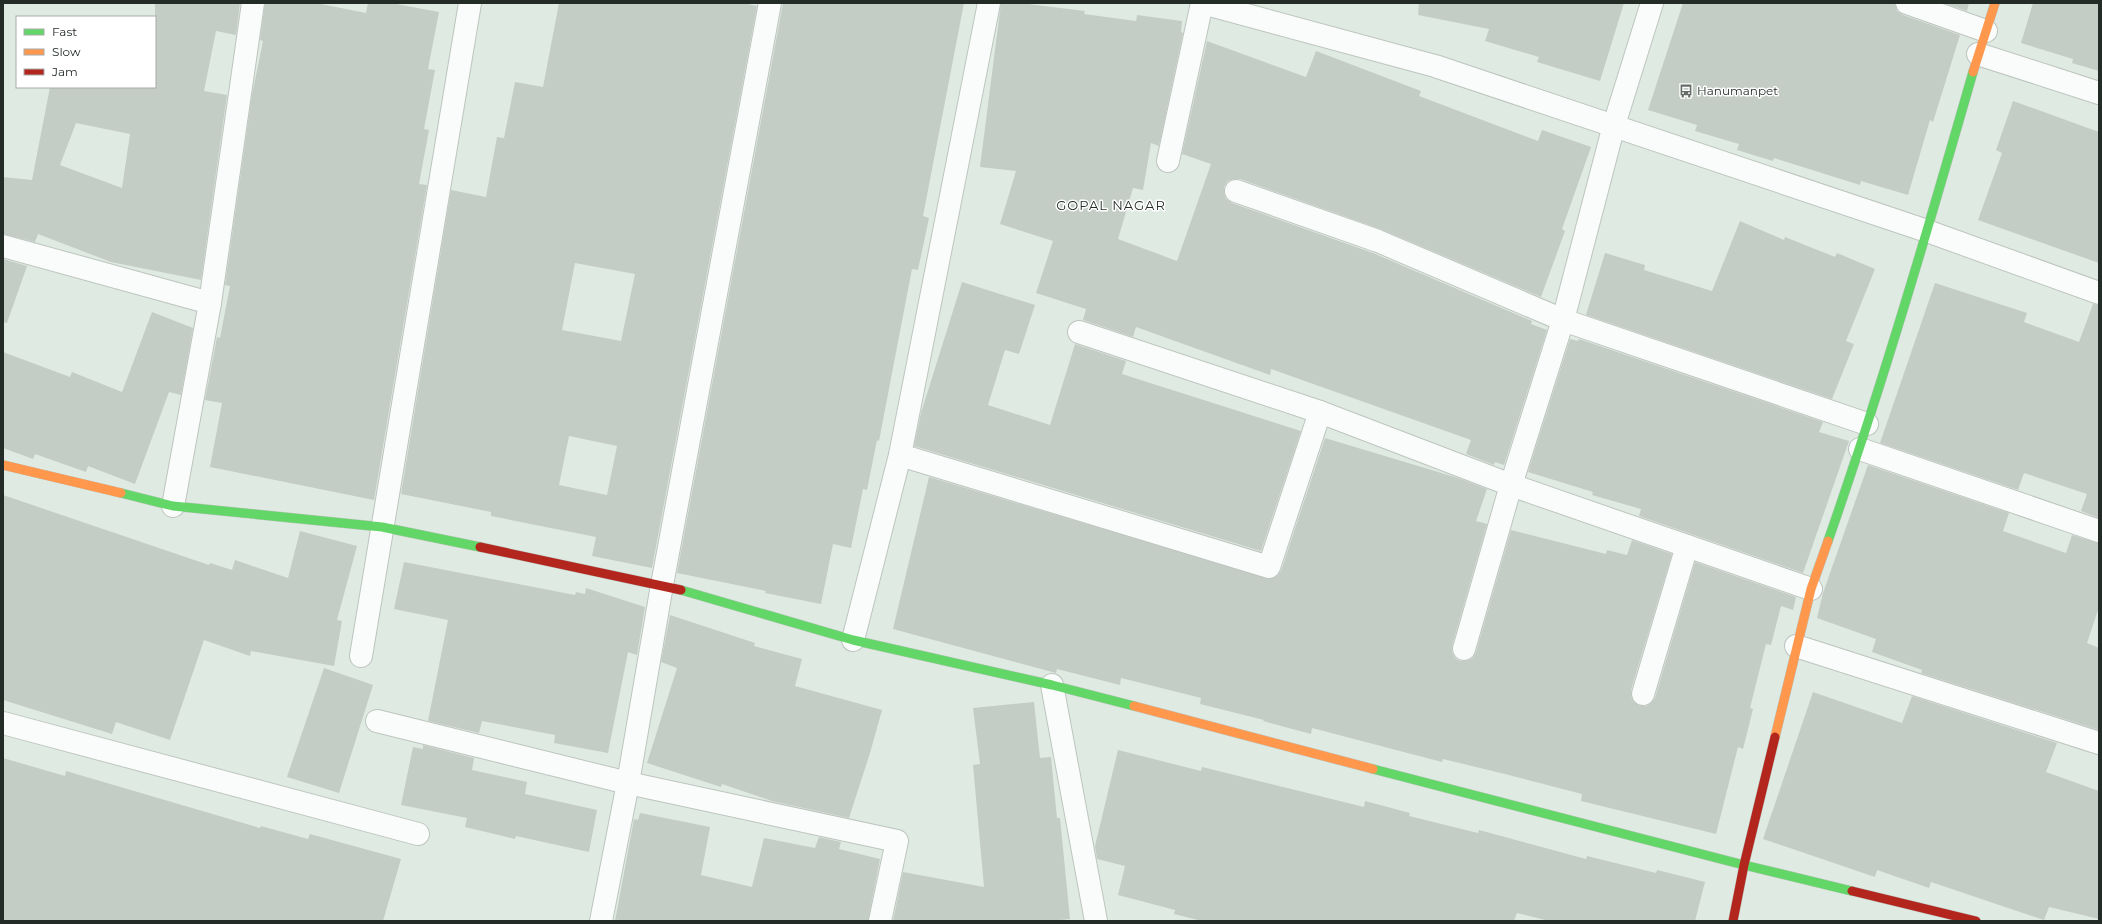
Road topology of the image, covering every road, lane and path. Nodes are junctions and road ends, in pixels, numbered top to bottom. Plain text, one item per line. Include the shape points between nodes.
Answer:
1 (253, 3) edge
2 (470, 3) edge
3 (770, 3) edge
4 (989, 3) edge
5 (1202, 3) edge
6 (1652, 3) edge
7 (1907, 3) edge
8 (1995, 3) edge
9 (1986, 31) junction
10 (1978, 54) junction
11 (2099, 93) edge
12 (1614, 125) junction
13 (1168, 161) dead end
14 (1236, 191) dead end
15 (1927, 230) junction
16 (3, 246) edge
17 (2099, 293) edge
18 (210, 303) junction
19 (1563, 320) junction
20 (1079, 332) dead end
21 (1320, 412) junction
22 (1867, 424) junction
23 (1860, 449) junction
24 (900, 456) junction
25 (3, 464) edge
26 (1512, 485) junction
27 (173, 506) junction
28 (382, 527) junction
29 (2099, 531) edge
30 (1687, 546) junction
31 (662, 585) junction
32 (1811, 589) junction
33 (853, 640) junction
34 (1796, 646) junction
35 (1464, 649) dead end
36 (361, 656) dead end
37 (1052, 685) junction
38 (1643, 694) dead end
39 (377, 721) dead end
40 (3, 723) edge
41 (2099, 743) edge
42 (628, 783) junction
43 (418, 834) dead end
44 (1744, 865) junction
45 (601, 921) edge
46 (880, 921) edge
47 (1096, 921) edge
48 (1733, 921) edge
49 (1976, 921) edge

1 - 18 street
2 - 28 street
3 - 31 street
4 - 24 street
5 - 12 street via 1435,66
5 - 13 street
6 - 12 street
7 - 9 street
8 - 9 street
9 - 10 street
10 - 11 street
10 - 15 street
12 - 15 street
12 - 19 street
14 - 19 street via 1378,241
15 - 17 street
15 - 22 street
16 - 18 street
18 - 27 street
19 - 22 street
19 - 26 street
20 - 21 street
21 - 24 street via 1269,567
21 - 26 street
22 - 23 street
23 - 29 street
23 - 32 street
24 - 33 street
25 - 27 street
26 - 30 street
26 - 35 street
27 - 28 street
28 - 31 street
28 - 36 street
30 - 32 street
30 - 38 street
31 - 33 street
31 - 42 street
32 - 34 street
33 - 37 street
34 - 41 street
34 - 44 street
37 - 44 street
37 - 47 street
39 - 42 street
40 - 43 street
42 - 45 street
42 - 46 street via 897,841
44 - 48 street
44 - 49 street

